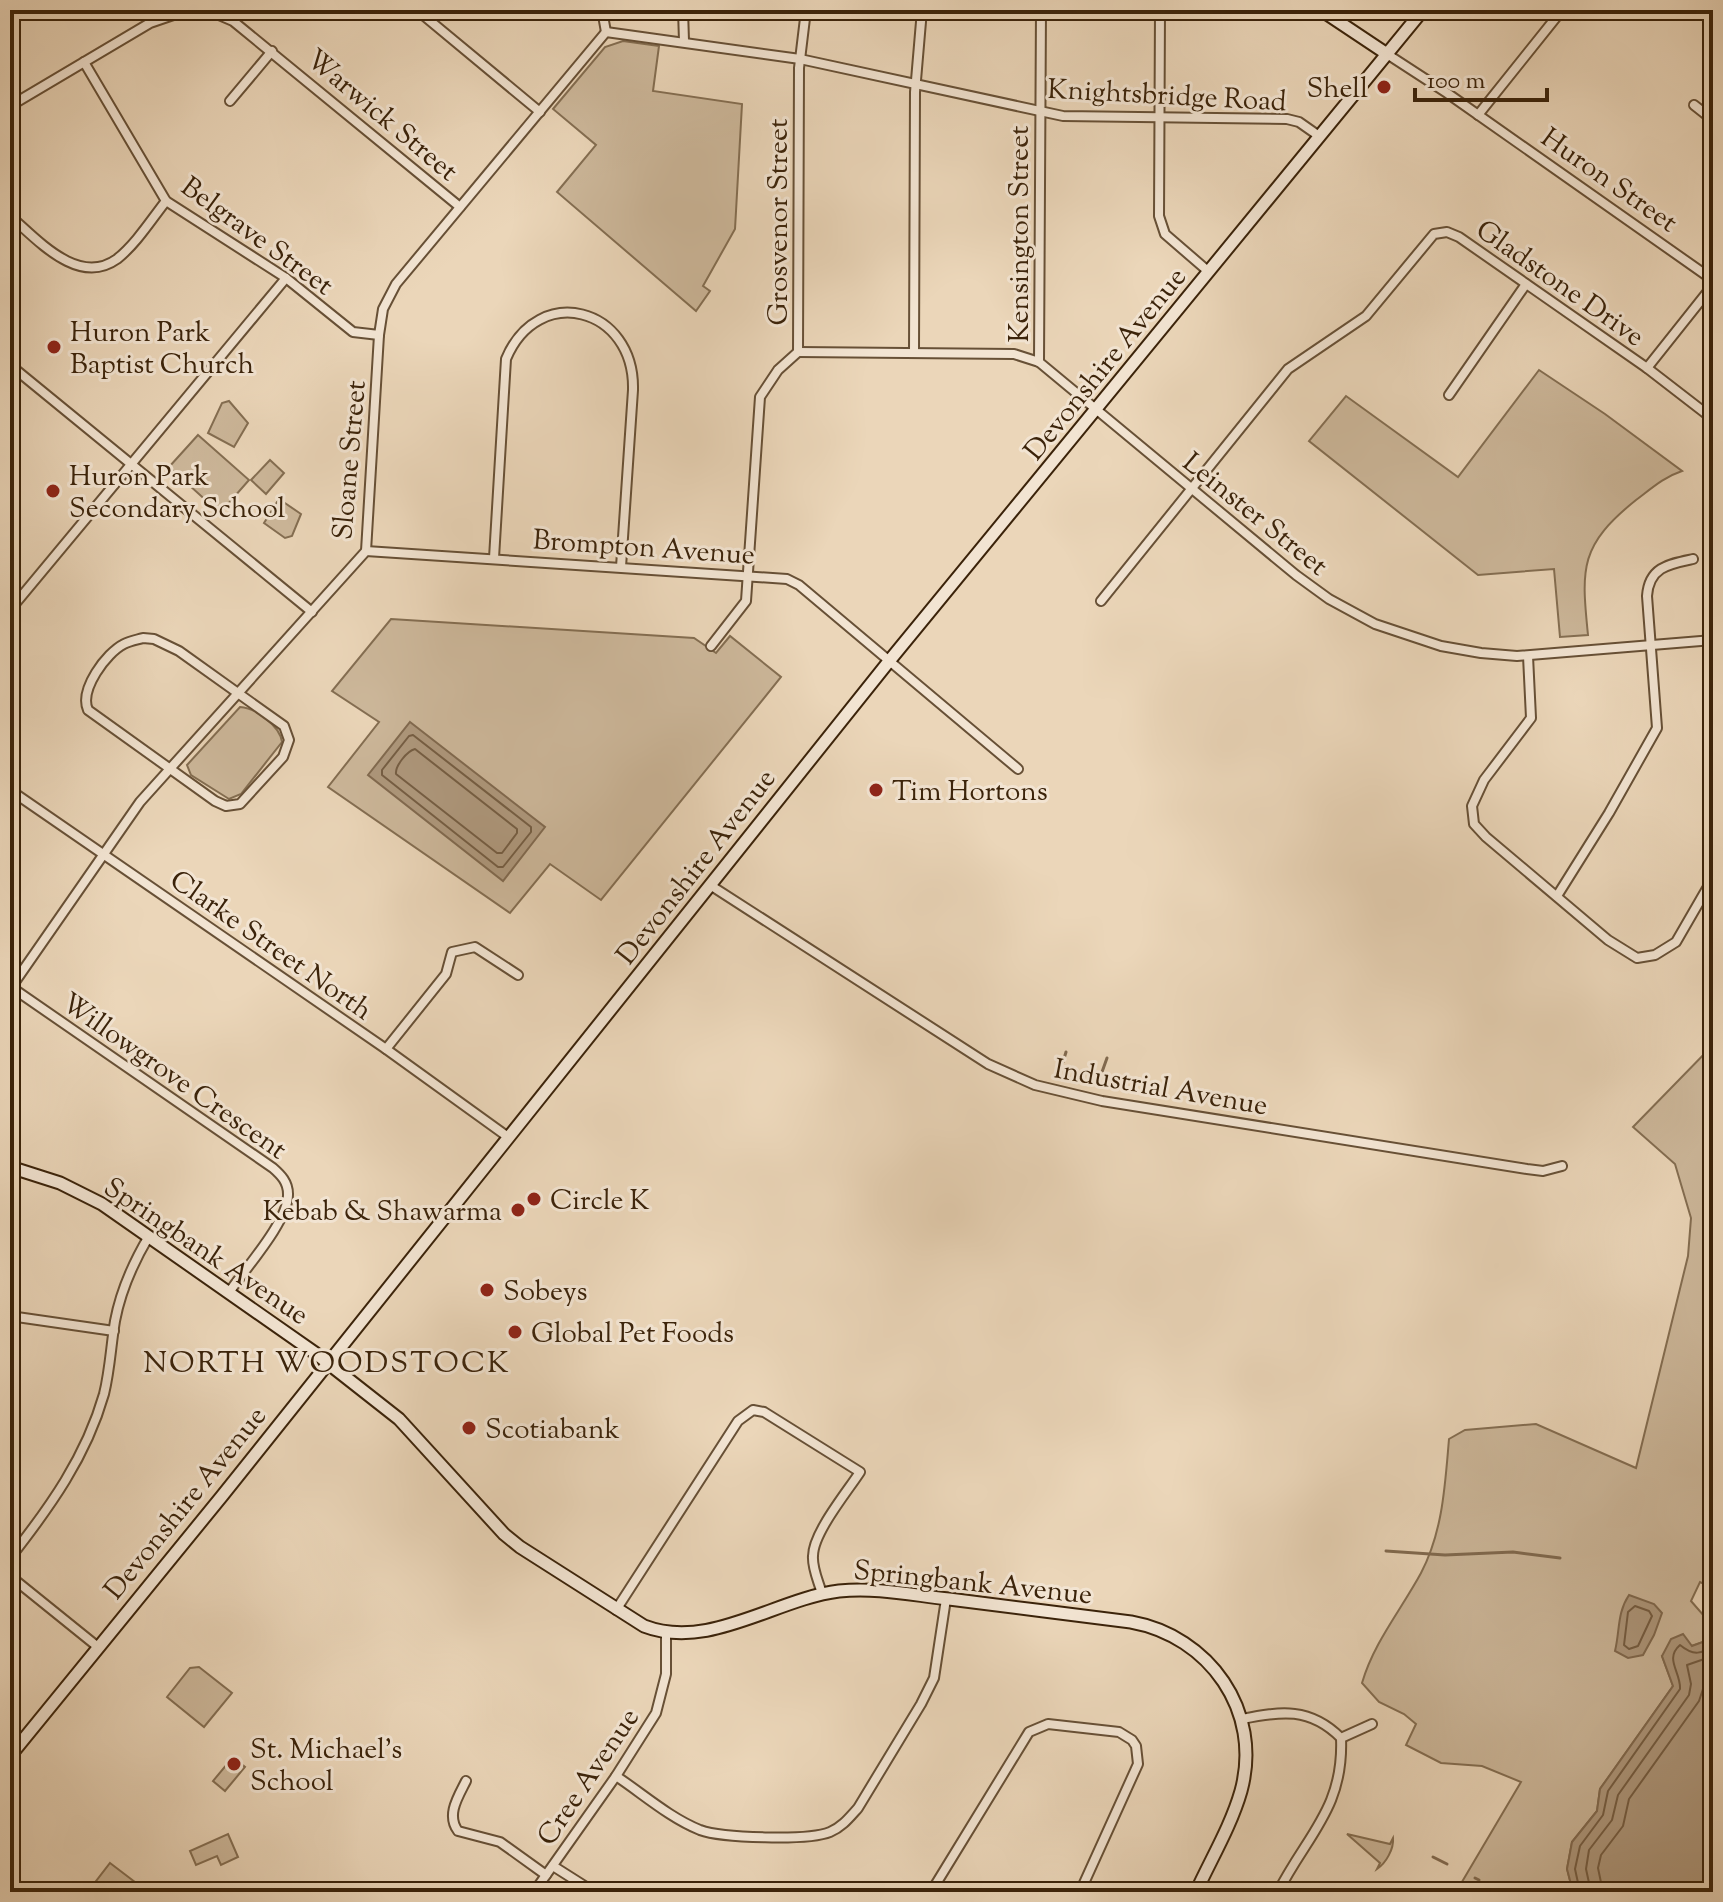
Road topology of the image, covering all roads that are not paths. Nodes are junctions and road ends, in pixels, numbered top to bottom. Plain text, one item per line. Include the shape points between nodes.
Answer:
1 (188, 10) edge
2 (195, 10) edge
3 (202, 10) edge
4 (417, 10) edge
5 (602, 10) edge
6 (683, 10) edge
7 (806, 10) edge
8 (922, 10) edge
9 (1041, 10) edge
10 (1160, 10) edge
11 (1321, 10) edge
12 (1423, 10) edge
13 (1562, 10) edge
14 (606, 32) junction
15 (684, 41) junction
16 (272, 51) junction
17 (1387, 54) junction
18 (800, 59) junction
19 (84, 62) junction
20 (915, 83) junction
21 (230, 101) dead end
22 (1694, 105) dead end
23 (10, 106) edge
24 (1040, 111) junction
25 (540, 112) junction
26 (1478, 115) junction
27 (1159, 118) junction
28 (1713, 120) edge
29 (1319, 136) junction
30 (166, 201) junction
31 (460, 207) junction
32 (10, 216) edge
33 (1209, 272) junction
34 (286, 278) junction
35 (1713, 282) edge
36 (1526, 284) junction
37 (379, 335) junction
38 (798, 352) junction
39 (914, 352) junction
40 (1039, 362) junction
41 (10, 365) edge
42 (1647, 368) junction
43 (1449, 395) dead end
44 (1096, 411) junction
45 (1713, 419) edge
46 (129, 464) junction
47 (1190, 489) junction
48 (366, 551) junction
49 (494, 558) junction
50 (1693, 559) dead end
51 (621, 567) junction
52 (750, 574) junction
53 (1101, 601) dead end
54 (10, 610) edge
55 (312, 612) junction
56 (1713, 640) edge
57 (711, 646) dead end
58 (1652, 646) junction
59 (1528, 656) junction
60 (890, 660) junction
61 (239, 693) junction
62 (170, 769) junction
63 (1018, 769) dead end
64 (10, 790) edge
65 (103, 853) junction
66 (1713, 878) edge
67 (710, 885) junction
68 (1557, 896) junction
69 (518, 975) dead end
70 (11, 988) edge
71 (386, 1049) junction
72 (508, 1137) junction
73 (1562, 1166) dead end
74 (10, 1167) edge
75 (149, 1236) junction
76 (230, 1291) junction
77 (10, 1316) edge
78 (114, 1331) junction
79 (327, 1362) junction
80 (10, 1558) edge
81 (10, 1576) edge
82 (822, 1594) junction
83 (946, 1599) junction
84 (616, 1610) junction
85 (666, 1632) junction
86 (98, 1647) junction
87 (1242, 1719) junction
88 (1372, 1724) dead end
89 (1341, 1738) junction
90 (10, 1756) edge
91 (616, 1776) junction
92 (466, 1781) dead end
93 (553, 1866) junction
94 (546, 1875) junction
95 (534, 1892) edge
96 (594, 1892) edge
97 (931, 1892) edge
98 (1080, 1892) edge
99 (1196, 1892) edge
100 (1278, 1892) edge

1 - 19 street via 150,23
2 - 3 street, Warwick Street
3 - 16 street, Warwick Street via 233,21
4 - 25 street
5 - 14 street
6 - 15 street
7 - 18 street, Grosvenor Street
8 - 20 street
9 - 24 street, Kensington Street
10 - 27 street
11 - 17 main road, Huron Street
12 - 17 main road, Devonshire Avenue
13 - 26 street
14 - 15 street, Knightsbridge Road
14 - 25 street, Sloane Street
15 - 18 street, Knightsbridge Road
16 - 21 street
16 - 31 street, Warwick Street
17 - 26 street, Huron Street
17 - 29 main road, Devonshire Avenue
18 - 20 street, Knightsbridge Road
18 - 38 street, Grosvenor Street
19 - 23 street
19 - 30 street, Belgrave Street
20 - 24 street, Knightsbridge Road
20 - 39 street
22 - 28 street
24 - 27 street, Knightsbridge Road
24 - 40 street, Kensington Street
25 - 31 street, Sloane Street
26 - 35 street, Huron Street
27 - 29 street, Knightsbridge Road via 1287,119
27 - 33 street via 1161,225
29 - 33 main road, Devonshire Avenue
30 - 32 street via 118,258 104,266 79,267 65,260
30 - 34 street, Belgrave Street
31 - 37 street, Sloane Street via 392,290
33 - 44 main road, Devonshire Avenue
34 - 37 street, Belgrave Street via 353,332
34 - 46 street
35 - 42 street
36 - 42 street, Gladstone Drive
36 - 43 street
36 - 47 street, Gladstone Drive via 1453,234 1434,234 1366,316 1288,369
37 - 48 street, Sloane Street
38 - 39 street, Leinster Street
38 - 52 street, Grosvenor Street via 766,386 758,409
39 - 40 street, Leinster Street via 1014,354
40 - 44 street, Leinster Street
41 - 46 street
42 - 45 street, Gladstone Drive
44 - 47 street, Leinster Street
44 - 60 main road, Devonshire Avenue
46 - 54 street
46 - 55 street
47 - 53 street, Gladstone Drive
47 - 59 street, Leinster Street via 1296,575 1366,620 1451,648
48 - 49 street, Brompton Avenue
48 - 55 street, Sloane Street
49 - 51 street, Brompton Avenue
49 - 51 street via 506,359 514,342 533,324 554,314 577,313 614,332 632,362
50 - 58 street via 1659,568 1650,579
51 - 52 street, Brompton Avenue
52 - 57 street, Grosvenor Street via 743,608
52 - 60 street, Brompton Avenue via 799,585
55 - 61 street, Sloane Street
56 - 58 street, Leinster Street
58 - 59 street, Leinster Street
58 - 68 street via 1655,733
59 - 68 street via 1531,718 1477,790 1472,812 1474,824 1486,837
60 - 63 street, Brompton Avenue
60 - 67 main road, Devonshire Avenue
61 - 62 street, Sloane Street
61 - 62 street via 281,723 288,735 283,757 256,789 240,804 226,806
61 - 62 street via 156,640 134,640 113,652 89,685 88,710
62 - 65 street, Sloane Street
64 - 65 street, Clarke Street North
65 - 70 street, Sloane Street
65 - 71 street, Clarke Street North
66 - 68 street via 1676,942 1648,957 1625,953
67 - 72 main road, Devonshire Avenue
67 - 73 street, Industrial Avenue via 988,1064 1035,1085 1102,1101 1543,1171
69 - 71 street via 475,947 452,952 446,974
70 - 76 street, Willowgrove Crescent via 286,1182 284,1214
71 - 72 street, Clarke Street North
72 - 79 main road, Devonshire Avenue
74 - 75 main road, Springbank Avenue via 83,1194
75 - 76 main road, Springbank Avenue
75 - 78 street via 127,1278
76 - 79 main road, Springbank Avenue
77 - 78 street
78 - 80 street via 104,1393 78,1459
79 - 84 main road, Springbank Avenue via 399,1419 520,1547
79 - 86 main road, Devonshire Avenue
81 - 86 street
82 - 83 main road, Springbank Avenue via 866,1590
82 - 84 street via 814,1550 860,1472 764,1412 748,1412
82 - 85 main road, Springbank Avenue via 713,1629
83 - 87 main road, Springbank Avenue via 1157,1629 1210,1662
83 - 91 street via 929,1690 857,1809 832,1831 807,1837 709,1833
84 - 85 main road, Springbank Avenue
85 - 91 street, Cree Avenue via 661,1699
86 - 90 main road, Devonshire Avenue
87 - 89 street via 1288,1712 1315,1720
87 - 99 main road, Springbank Avenue via 1246,1754 1241,1791
88 - 89 street
89 - 100 street via 1332,1800
91 - 93 street, Cree Avenue
92 - 94 street via 455,1802 456,1828 500,1842
93 - 94 street, Cree Avenue
93 - 96 street
94 - 95 street, Cree Avenue
97 - 98 street via 1029,1732 1048,1724 1119,1732 1137,1751 1138,1764

